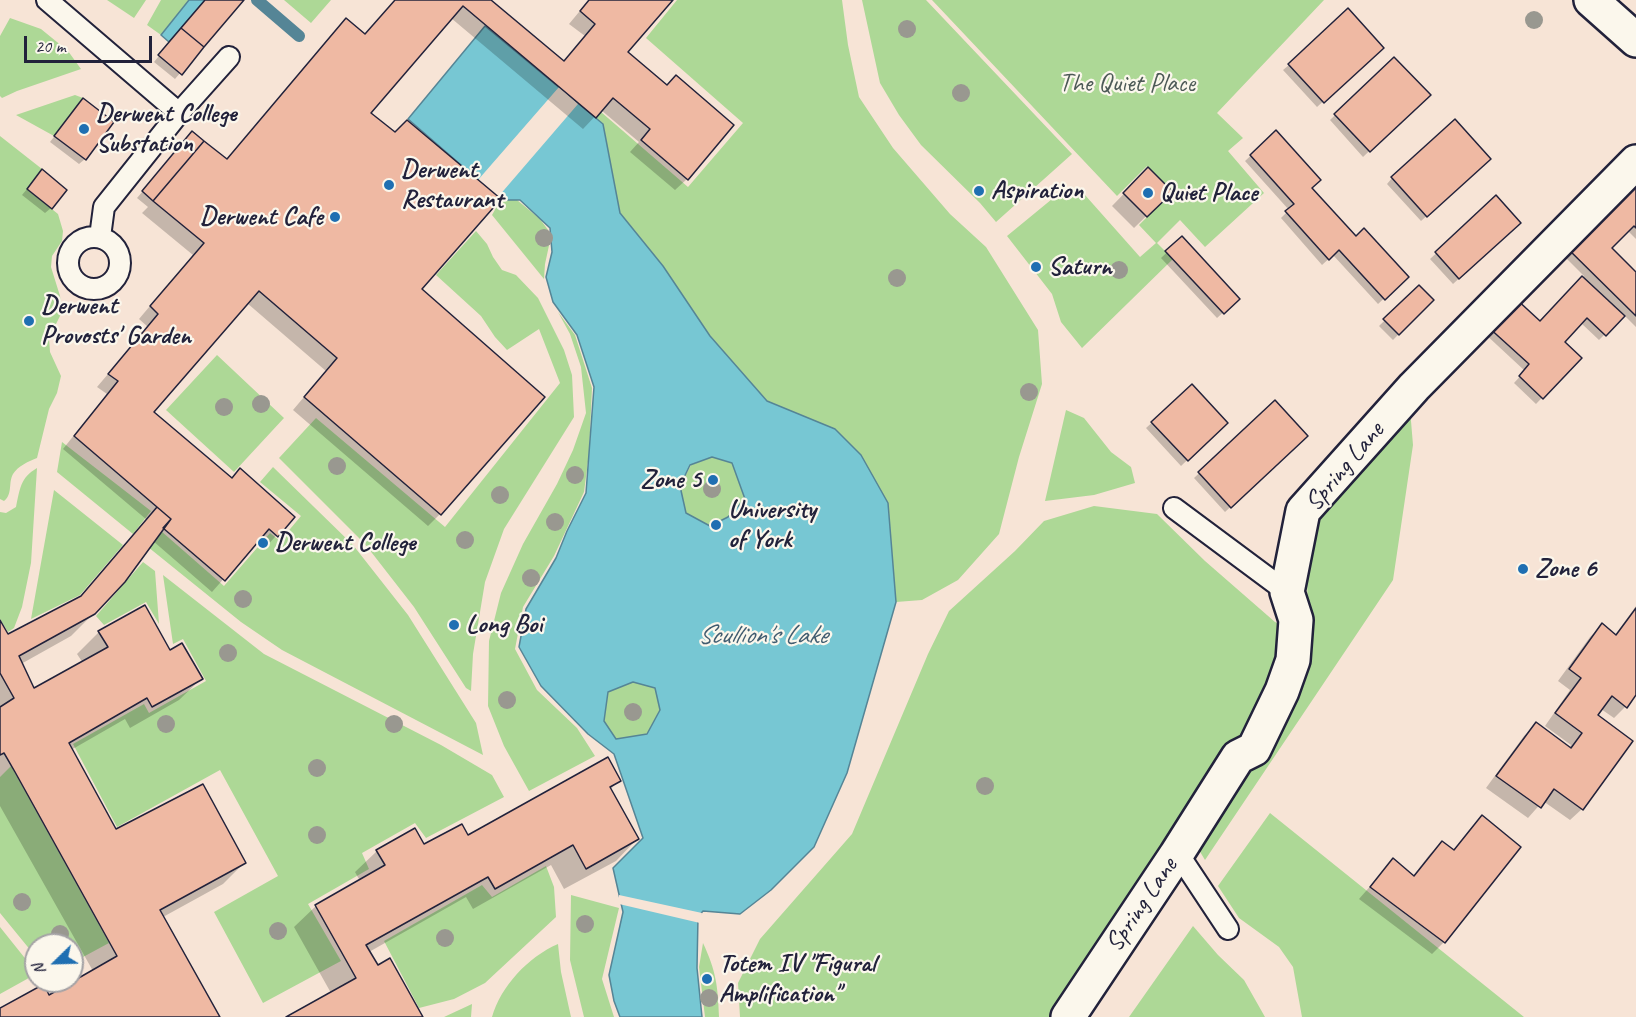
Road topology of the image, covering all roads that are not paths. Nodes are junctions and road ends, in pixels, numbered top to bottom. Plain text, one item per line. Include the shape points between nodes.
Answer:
1 (47, 0) edge
2 (1591, 0) edge
3 (1636, 40) edge
4 (229, 57) dead end
5 (179, 113) junction
6 (1636, 162) edge
7 (100, 237) dead end
8 (1174, 508) dead end
9 (1287, 592) junction
10 (1178, 852) junction
11 (1228, 929) dead end
12 (1068, 1017) edge

1 - 5 lane
2 - 3 street
4 - 5 lane
5 - 7 lane via 104,207
6 - 9 street, Spring Lane via 1414,387 1303,511
8 - 9 lane
9 - 10 street, Spring Lane via 1296,620 1293,660 1282,691 1254,749 1238,757
10 - 11 lane
10 - 12 street, Spring Lane

